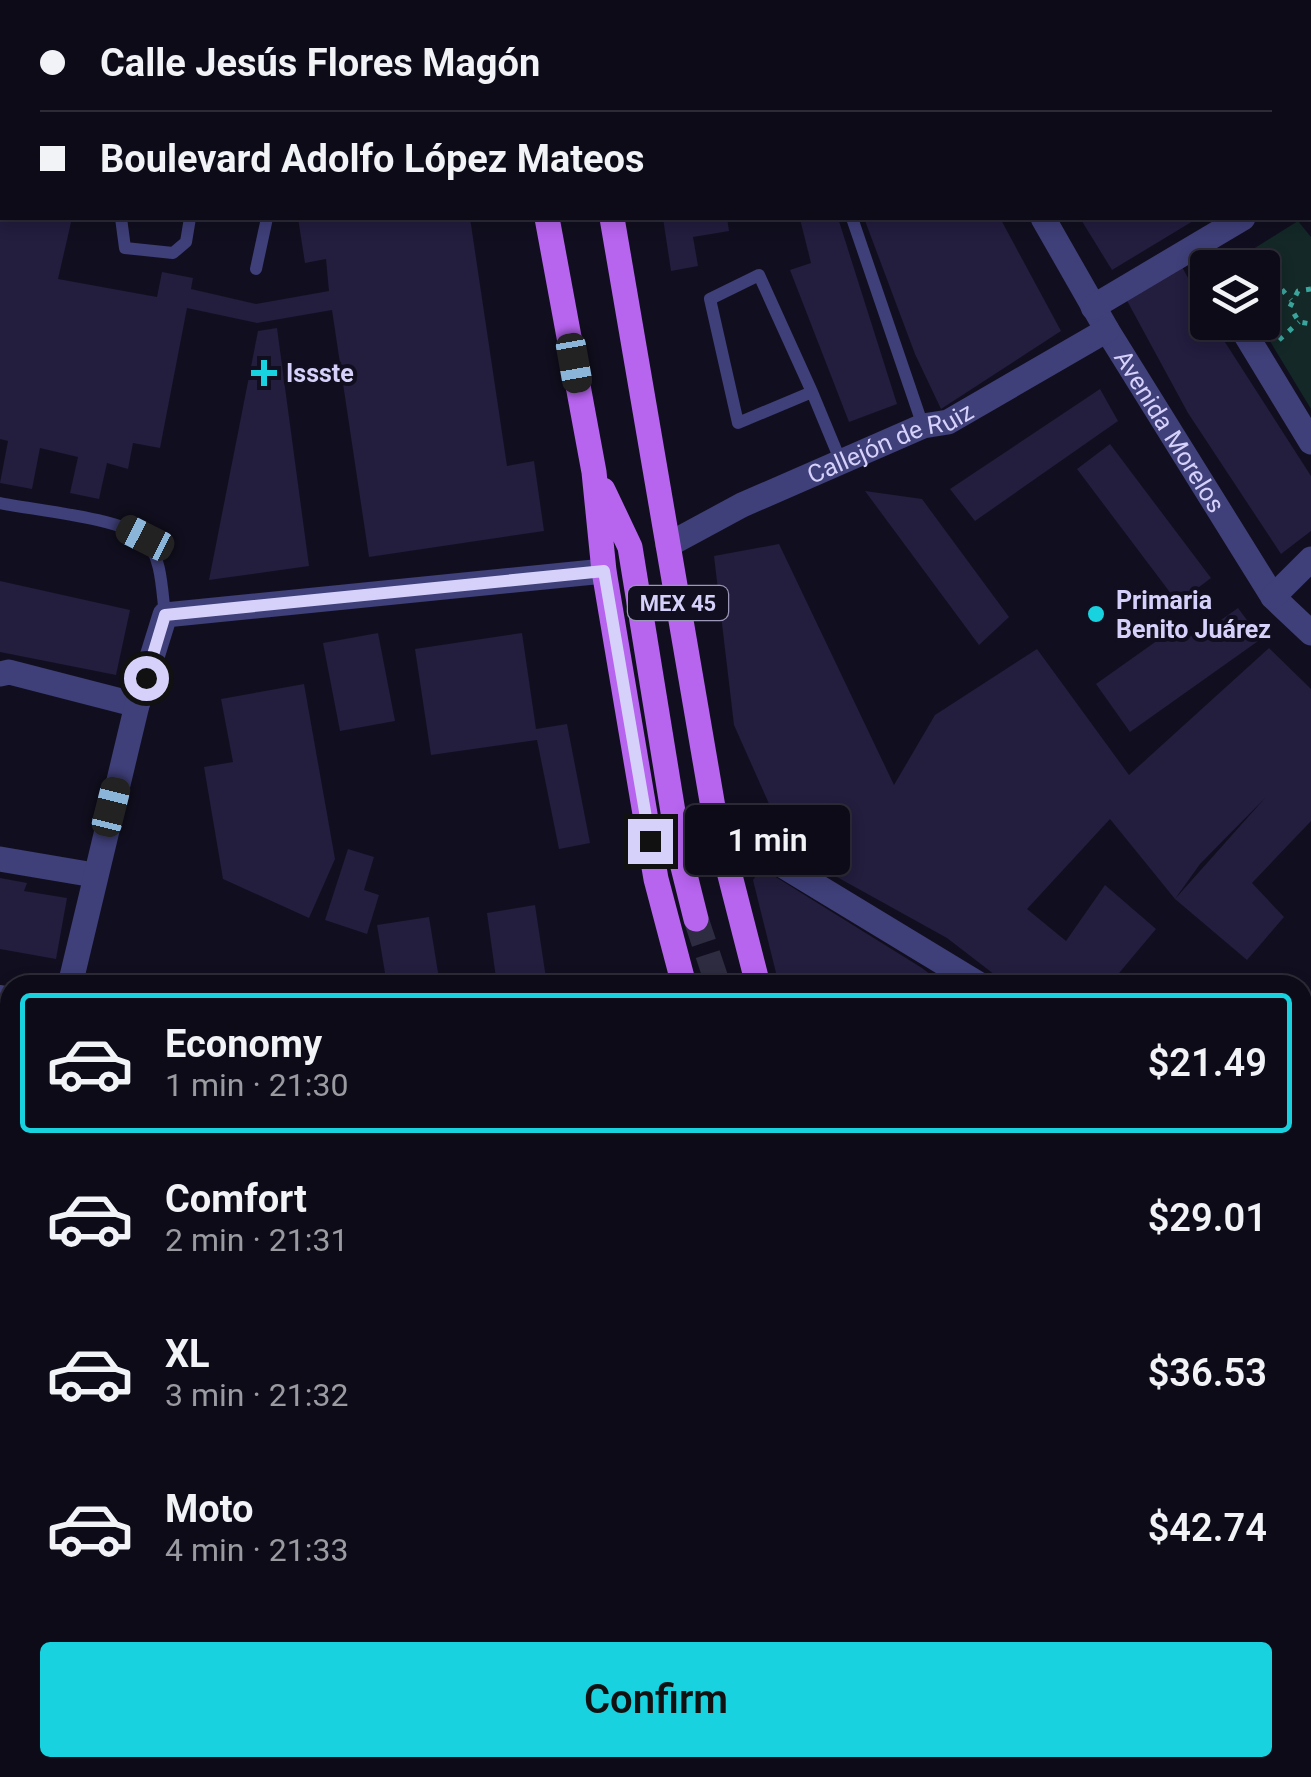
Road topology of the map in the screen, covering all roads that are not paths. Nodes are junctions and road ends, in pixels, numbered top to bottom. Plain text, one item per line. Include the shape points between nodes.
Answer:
1 (121, 220) edge
2 (190, 220) edge
3 (267, 220) edge
4 (547, 220) edge
5 (612, 220) edge
6 (853, 220) edge
7 (1044, 220) edge
8 (1241, 220) edge
9 (1193, 249) joint
10 (256, 269) dead end
11 (1093, 307) junction
12 (1107, 330) junction
13 (1249, 340) edge
14 (812, 392) junction
15 (923, 426) junction
16 (1311, 442) edge
17 (842, 462) junction
18 (594, 472) junction
19 (0, 503) edge
20 (668, 546) junction
21 (1311, 559) edge
22 (604, 571) junction
23 (1273, 597) junction
24 (165, 615) junction
25 (1311, 632) edge
26 (0, 674) edge
27 (137, 704) junction
28 (714, 813) junction
29 (0, 860) edge
30 (94, 875) junction
31 (696, 919) tunnel mouth
32 (72, 975) edge
33 (681, 975) edge
34 (755, 975) edge
35 (964, 975) edge

1 - 2 lane via 125,248 173,253 186,242
3 - 10 lane
4 - 18 main road, MEX 45
5 - 20 main road, MEX 45
6 - 15 lane
7 - 11 street, Avenida Morelos
8 - 9 street
9 - 11 street
11 - 12 street, Avenida Morelos
12 - 15 street, Callejón de Ruiz via 948,422
12 - 23 street, Avenida Morelos
13 - 16 street
14 - 14 lane via 759,275 710,299 738,423
14 - 17 lane
15 - 17 street, Callejón de Ruiz
17 - 20 street, Callejón de Ruiz via 742,504
18 - 22 main road, MEX 45
18 - 31 main road via 630,548
19 - 24 lane via 145,538
20 - 28 main road, MEX 45
21 - 23 street
22 - 24 street
22 - 33 main road, MEX 45 via 656,879
23 - 25 street, Avenida Morelos
24 - 27 street
26 - 27 street
27 - 30 street
28 - 34 main road, MEX 45
28 - 35 street via 764,854
29 - 30 street
30 - 32 street

